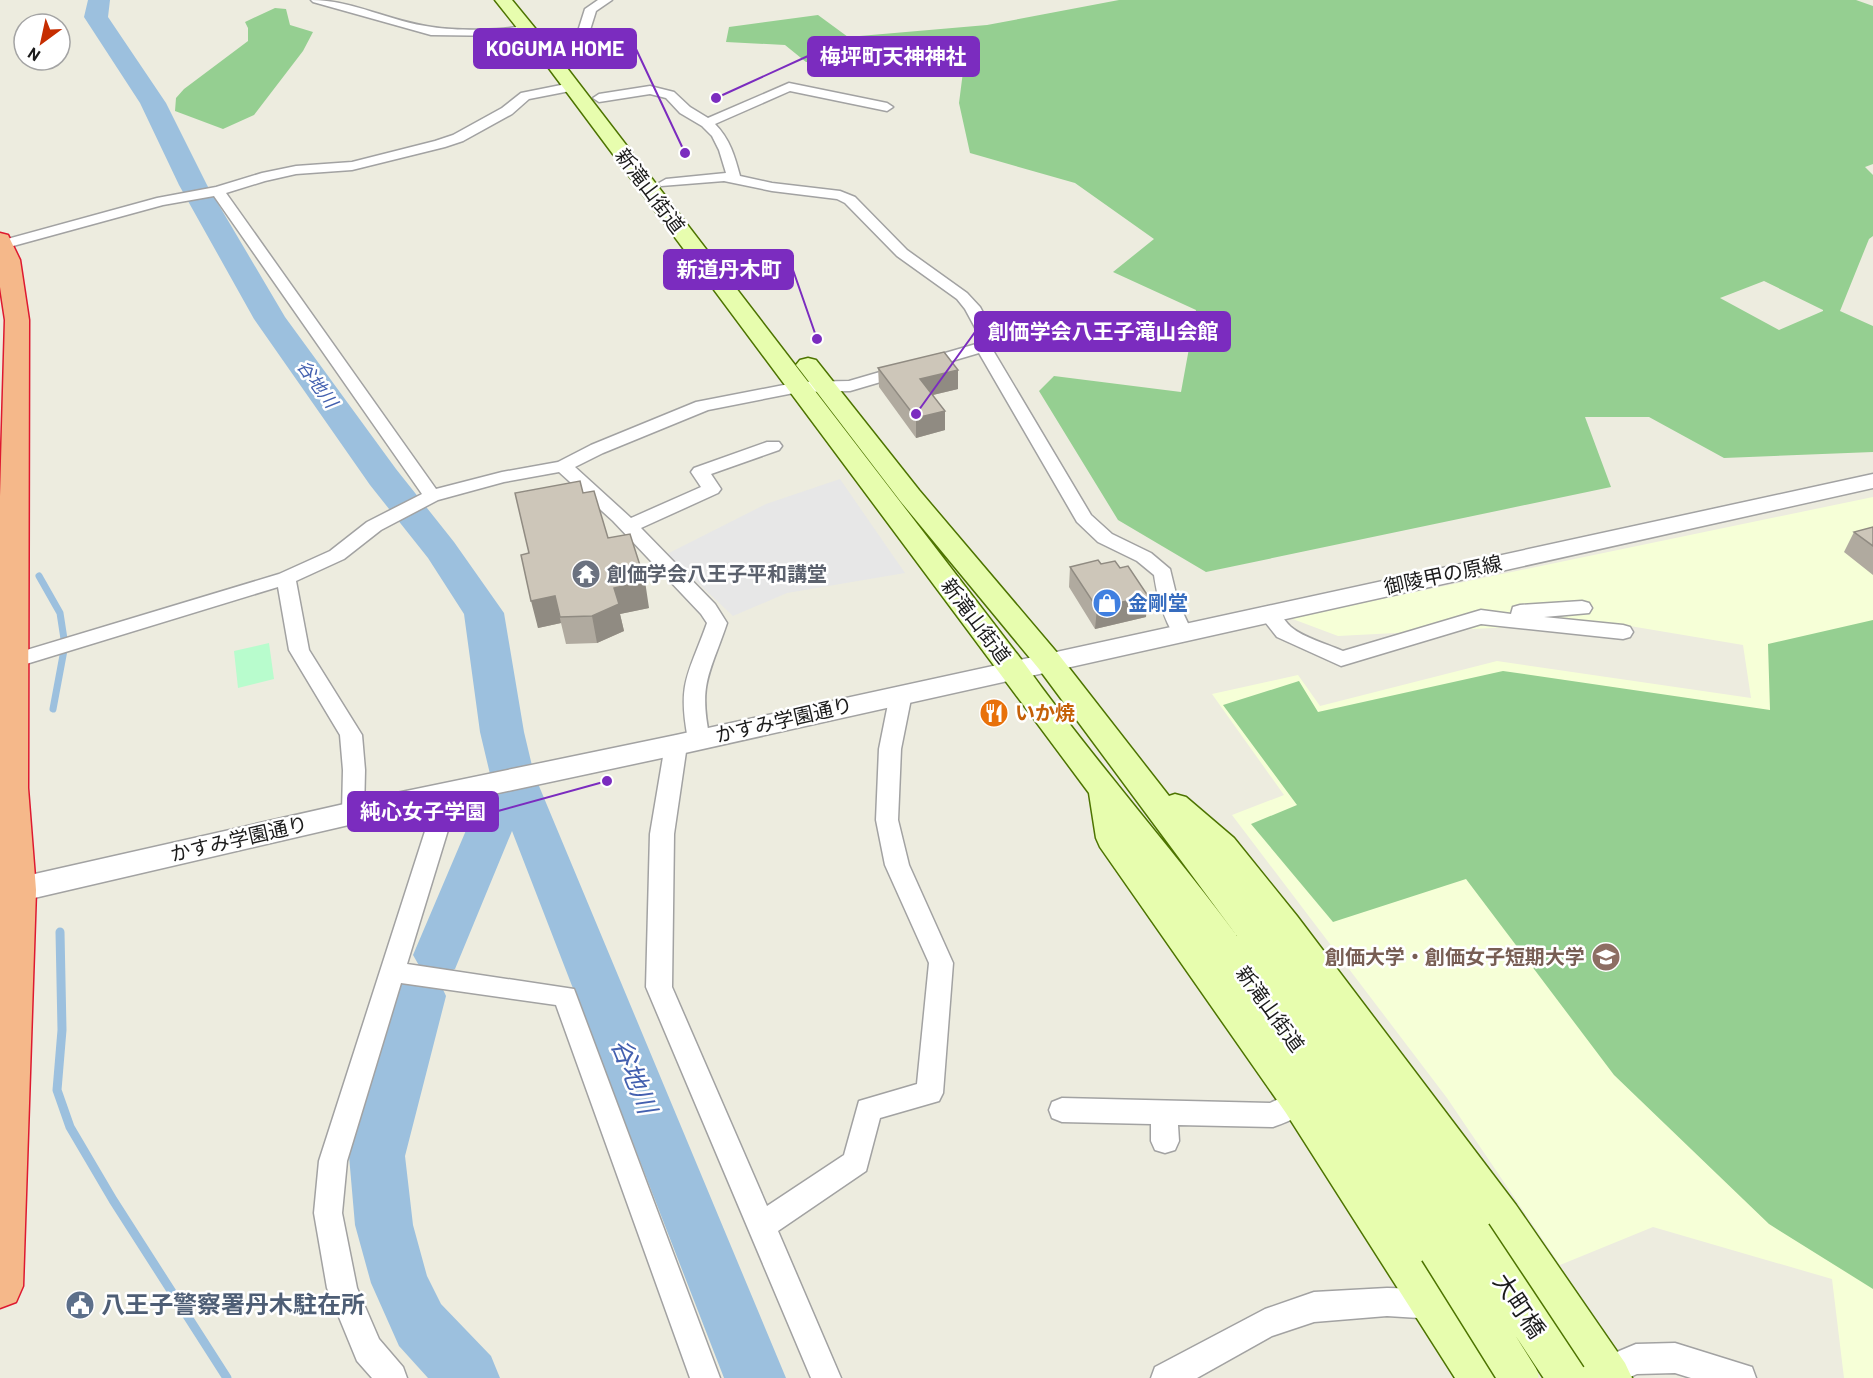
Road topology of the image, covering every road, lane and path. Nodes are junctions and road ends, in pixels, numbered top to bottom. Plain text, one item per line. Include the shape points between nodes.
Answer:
1 (317, 0) edge
2 (503, 0) edge
3 (523, 0) edge
4 (606, 0) edge
5 (528, 29) junction
6 (566, 54) junction
7 (571, 87) junction
8 (599, 98) junction
9 (887, 107) dead end
10 (707, 123) junction
11 (615, 132) junction
12 (734, 179) junction
13 (666, 183) junction
14 (214, 192) junction
15 (2, 252) edge
16 (983, 347) junction
17 (824, 385) junction
18 (799, 387) junction
19 (773, 446) dead end
20 (563, 466) junction
21 (1873, 481) edge
22 (429, 498) junction
23 (629, 526) junction
24 (286, 578) junction
25 (1582, 608) dead end
26 (1268, 613) junction
27 (1481, 617) junction
28 (1182, 632) junction
29 (1623, 632) dead end
30 (1049, 662) junction
31 (6, 663) edge
32 (1014, 670) junction
33 (901, 694) junction
34 (687, 742) junction
35 (1116, 778) junction
36 (455, 792) junction
37 (353, 813) junction
38 (17, 890) junction
39 (394, 972) junction
40 (1300, 1101) junction
41 (1062, 1110) dead end
42 (1164, 1113) junction
43 (1166, 1141) dead end
44 (761, 1226) junction
45 (1455, 1243) junction
46 (1531, 1260) junction
47 (0, 1286) edge
48 (1434, 1305) junction
49 (1594, 1376) edge
50 (392, 1378) edge
51 (705, 1378) edge
52 (826, 1378) edge
53 (1166, 1378) edge
54 (1480, 1378) edge
55 (1519, 1378) edge
56 (1741, 1378) edge

1 - 5 street via 430,31
2 - 5 main road, 新滝山街道
3 - 6 main road, 新滝山街道
4 - 6 street via 591,9 578,49
5 - 7 main road, 新滝山街道
6 - 8 main road, 新滝山街道
7 - 11 main road, 新滝山街道
7 - 14 street via 525,96 482,125 440,144 352,166 296,170
8 - 10 street via 661,91
8 - 11 main road, 新滝山街道
9 - 10 street via 789,87
10 - 12 street via 726,150
11 - 13 main road, 新滝山街道
11 - 18 main road, 新滝山街道
12 - 13 street
12 - 16 street via 840,195 850,200 902,253 972,307 986,333
13 - 17 main road, 新滝山街道
14 - 15 street via 169,199
14 - 22 street
15 - 31 highway via 17,320
16 - 17 street via 850,387
16 - 28 street via 1084,518 1105,538 1144,557 1163,573 1168,602
17 - 18 street
17 - 30 main road, 新滝山街道 via 910,496
18 - 20 street via 702,406
18 - 32 main road, 新滝山街道
19 - 23 street via 700,472 712,489
20 - 22 street via 502,477
20 - 23 street
21 - 26 street, 御陵甲の原線
22 - 24 street via 382,521 337,555
23 - 34 street via 717,623 699,669
24 - 31 street
24 - 37 street via 299,650 351,735
25 - 27 street
26 - 27 street via 1284,632 1341,659
26 - 28 street, 御陵甲の原線
27 - 29 street
28 - 30 street, 御陵甲の原線
30 - 32 street, 御陵甲の原線
30 - 35 main road, 新滝山街道
31 - 38 highway
32 - 33 street, かすみ学園通り
32 - 35 main road, 新滝山街道 via 1044,713
33 - 34 street, かすみ学園通り
33 - 44 street via 890,749 887,820 897,865 941,963 930,1093 869,1109 855,1162
34 - 36 street, かすみ学園通り
34 - 44 street via 662,834 659,987
35 - 40 main road via 1112,838
35 - 45 main road, 新滝山街道 via 1184,889 1304,1056
35 - 46 main road via 1222,847 1285,926
36 - 37 street, かすみ学園通り
36 - 39 street
37 - 38 street, かすみ学園通り
38 - 47 highway
39 - 50 street via 333,1161 328,1213 342,1288 368,1350
39 - 51 street via 565,996
40 - 42 street via 1272,1115
40 - 48 main road
41 - 42 street
42 - 43 street
44 - 52 street
45 - 49 main road, 大町橋, bridge
45 - 55 main road, 大町橋, bridge
46 - 48 street
46 - 49 main road
48 - 53 street via 1387,1302 1314,1306 1265,1324
48 - 54 main road
49 - 56 street via 1636,1359 1675,1358

